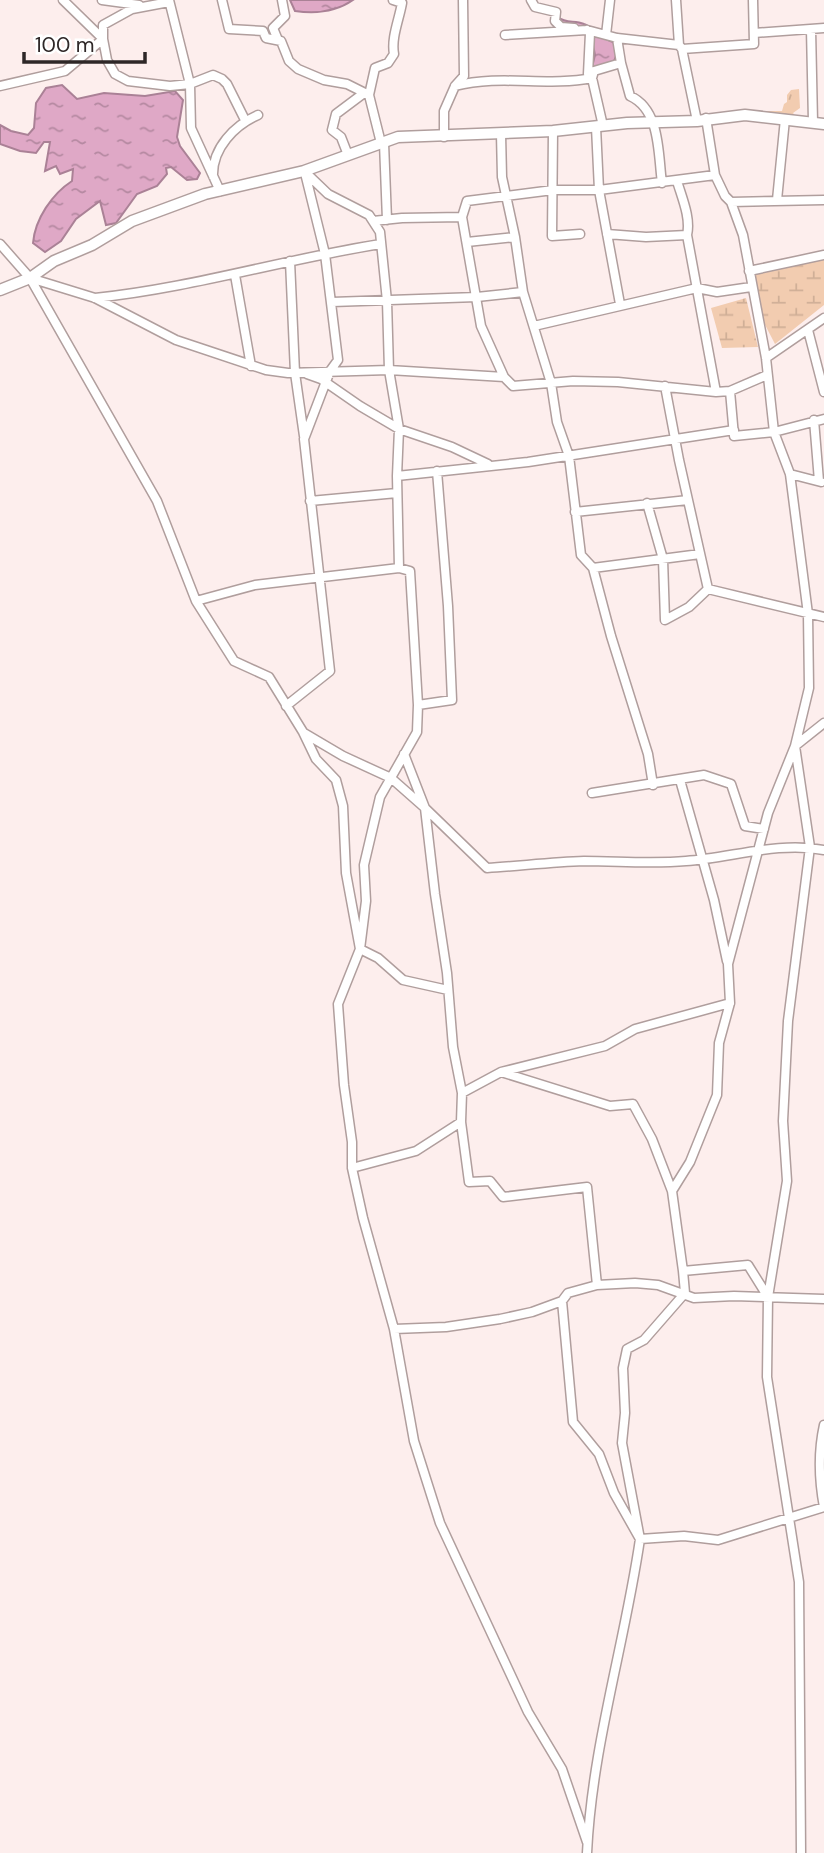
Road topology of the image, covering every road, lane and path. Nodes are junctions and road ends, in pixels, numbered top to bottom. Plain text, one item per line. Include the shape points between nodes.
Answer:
1 (63, 0) edge
2 (102, 0) edge
3 (180, 0) edge
4 (222, 0) edge
5 (282, 0) edge
6 (393, 0) edge
7 (463, 0) edge
8 (531, 0) edge
9 (610, 0) edge
10 (676, 0) edge
11 (753, 0) edge
12 (169, 1) edge
13 (824, 28) edge
14 (811, 29) junction
15 (587, 30) junction
16 (754, 33) junction
17 (505, 34) dead end
18 (606, 35) junction
19 (617, 38) junction
20 (103, 39) junction
21 (278, 40) junction
22 (680, 47) junction
23 (621, 63) junction
24 (592, 78) junction
25 (190, 83) junction
26 (0, 86) edge
27 (455, 86) junction
28 (366, 94) junction
29 (812, 95) junction
30 (824, 95) edge
31 (258, 115) dead end
32 (701, 119) junction
33 (785, 119) junction
34 (245, 120) junction
35 (654, 123) junction
36 (819, 123) edge
37 (599, 127) junction
38 (553, 131) junction
39 (501, 134) junction
40 (444, 136) junction
41 (384, 143) junction
42 (348, 155) junction
43 (304, 171) junction
44 (715, 175) junction
45 (213, 178) junction
46 (677, 181) junction
47 (662, 183) junction
48 (552, 190) junction
49 (598, 190) junction
50 (219, 191) junction
51 (505, 195) junction
52 (777, 200) junction
53 (824, 200) edge
54 (732, 202) junction
55 (462, 217) junction
56 (387, 220) junction
57 (373, 221) junction
58 (580, 234) dead end
59 (607, 234) junction
60 (687, 235) junction
61 (516, 237) junction
62 (467, 242) junction
63 (0, 244) edge
64 (381, 244) junction
65 (325, 254) junction
66 (824, 255) edge
67 (290, 261) junction
68 (749, 271) junction
69 (235, 275) junction
70 (30, 278) junction
71 (751, 286) junction
72 (697, 288) junction
73 (0, 290) edge
74 (523, 292) junction
75 (477, 297) junction
76 (95, 298) junction
77 (387, 301) junction
78 (332, 302) junction
79 (620, 304) junction
80 (824, 318) edge
81 (534, 326) junction
82 (808, 331) junction
83 (766, 358) junction
84 (251, 366) junction
85 (389, 370) junction
86 (330, 371) junction
87 (299, 373) junction
88 (767, 375) junction
89 (504, 377) junction
90 (327, 383) junction
91 (551, 383) junction
92 (665, 386) junction
93 (730, 391) junction
94 (716, 393) junction
95 (824, 393) edge
96 (824, 419) edge
97 (814, 420) junction
98 (399, 429) junction
99 (734, 429) junction
100 (774, 432) junction
101 (675, 438) junction
102 (304, 439) junction
103 (569, 456) junction
104 (491, 466) junction
105 (438, 471) junction
106 (790, 474) junction
107 (397, 476) junction
108 (822, 482) edge
109 (397, 493) junction
110 (688, 500) junction
111 (310, 501) junction
112 (647, 503) junction
113 (575, 512) junction
114 (700, 554) junction
115 (663, 559) junction
116 (399, 568) junction
117 (593, 568) junction
118 (320, 576) junction
119 (708, 589) junction
120 (196, 601) junction
121 (808, 614) junction
122 (824, 617) edge
123 (418, 705) junction
124 (286, 706) junction
125 (824, 723) edge
126 (303, 732) junction
127 (795, 746) junction
128 (404, 754) junction
129 (391, 778) junction
130 (680, 780) junction
131 (653, 785) junction
132 (592, 793) dead end
133 (425, 808) junction
134 (764, 829) junction
135 (810, 847) junction
136 (824, 849) edge
137 (757, 850) junction
138 (703, 858) junction
139 (360, 949) junction
140 (728, 964) junction
141 (448, 990) junction
142 (730, 1003) junction
143 (502, 1072) junction
144 (462, 1093) junction
145 (461, 1122) junction
146 (352, 1168) junction
147 (672, 1191) junction
148 (683, 1271) junction
149 (597, 1285) junction
150 (685, 1293) junction
151 (768, 1297) junction
152 (824, 1299) edge
153 (562, 1301) junction
154 (394, 1329) junction
155 (824, 1426) edge
156 (824, 1507) edge
157 (789, 1517) junction
158 (640, 1539) junction
159 (587, 1842) junction
160 (587, 1853) edge
161 (801, 1853) edge

1 - 20 street
2 - 12 street via 137,5
3 - 12 street
4 - 21 street via 229,29 263,31 266,38
5 - 21 street via 285,16 273,28
6 - 28 street via 401,3 392,42 394,54 388,63 375,68
7 - 27 street via 464,76
8 - 15 street via 535,7 556,12 555,21 561,27
9 - 18 street
10 - 22 street
11 - 16 street
12 - 20 street via 132,9 103,25
12 - 25 street
13 - 14 street
14 - 16 street
14 - 29 street
15 - 17 street
15 - 18 street
15 - 24 street via 588,74
16 - 22 street via 754,44
18 - 19 street
19 - 22 street
19 - 23 street
20 - 25 street via 115,74 128,81 170,86
20 - 26 street via 65,71
21 - 28 street via 292,66
22 - 32 street
23 - 24 street via 594,71
23 - 35 street via 630,96 639,100
24 - 27 street via 475,81
24 - 37 street
25 - 34 street via 213,75 222,79
25 - 45 street via 191,128
27 - 40 street via 444,111
28 - 41 street
28 - 42 street via 336,114 332,130 341,137
29 - 30 street
29 - 36 street
31 - 34 street
32 - 33 street via 745,115
32 - 35 street
32 - 44 street
33 - 36 street
33 - 52 street
34 - 45 street via 217,151
35 - 37 street
35 - 47 street
37 - 38 street
37 - 49 street
38 - 39 street
38 - 48 street
39 - 40 street
39 - 51 street
40 - 41 street via 398,137
41 - 42 street
41 - 56 street
42 - 43 street
43 - 50 street
43 - 57 street via 328,194
43 - 65 street
44 - 46 street
44 - 54 street
45 - 50 street
46 - 47 street
46 - 60 street
47 - 49 street
48 - 49 street
48 - 51 street
48 - 58 street via 552,236
49 - 59 street
50 - 70 street via 132,221
51 - 55 street via 467,201
51 - 61 street
52 - 53 street
52 - 54 street
54 - 68 street
55 - 56 street
55 - 62 street
56 - 57 street
57 - 64 street
59 - 60 street
59 - 79 street
60 - 72 street
61 - 62 street
61 - 74 street
62 - 75 street
63 - 70 street
64 - 65 street
64 - 77 street
65 - 67 street
65 - 78 street
66 - 68 street
67 - 69 street
67 - 87 street
68 - 71 street
69 - 76 street
69 - 84 street
70 - 73 street
70 - 76 street
70 - 120 street via 157,501
71 - 72 street via 717,292
71 - 83 street
72 - 79 street
72 - 94 street
74 - 75 street
74 - 81 street
75 - 77 street
75 - 89 street via 481,326
76 - 84 street via 176,340
77 - 78 street
77 - 85 street
78 - 86 street via 338,360
79 - 81 street
80 - 82 street
81 - 91 street
82 - 83 street
82 - 95 street
83 - 88 street
84 - 87 street
85 - 86 street
85 - 89 street
85 - 98 street
86 - 87 street
86 - 90 street
87 - 90 street
87 - 102 street
88 - 93 street
88 - 100 street
89 - 91 street via 513,386
90 - 98 street
90 - 102 street
91 - 92 street
91 - 103 street via 557,422
92 - 94 street
92 - 101 street
93 - 94 street
93 - 99 street
96 - 97 street
97 - 100 street
97 - 108 street
98 - 104 street
98 - 107 street
99 - 100 street via 734,436
99 - 101 street
100 - 106 street
101 - 103 street
101 - 110 street
102 - 111 street
103 - 104 street
103 - 113 street
104 - 105 street
105 - 107 street
105 - 123 street via 452,699
106 - 108 street
106 - 121 street
107 - 109 street
109 - 111 street
109 - 116 street
110 - 112 street
110 - 114 street
111 - 118 street
112 - 113 street
112 - 115 street
113 - 117 street via 581,555
114 - 115 street
114 - 119 street
115 - 117 street
115 - 119 street via 665,620
116 - 118 street
116 - 123 street via 410,571
117 - 131 street
118 - 120 street via 255,584
118 - 124 street via 330,671
119 - 121 street
120 - 124 street via 234,660 269,677
121 - 122 street
121 - 127 street via 809,688
123 - 128 street via 417,732
124 - 126 street
125 - 127 street
126 - 129 street
126 - 139 street via 316,760 336,780 343,806 346,873
127 - 134 street
127 - 135 street
128 - 129 street
128 - 133 street
129 - 133 street
129 - 139 street via 380,797 364,864 366,901
130 - 131 street
130 - 134 street via 704,775 731,784 745,826
130 - 138 street
131 - 132 street
133 - 138 street via 488,868
133 - 141 street
134 - 137 street
135 - 136 street
135 - 137 street
135 - 151 street via 788,1021 783,1121 787,1181
137 - 138 street
137 - 140 street
138 - 140 street
139 - 141 street via 403,980
139 - 146 street via 338,1004
140 - 142 street
141 - 144 street
142 - 143 street via 635,1029 605,1046
142 - 147 street via 719,1043 717,1095 690,1162
143 - 144 street
143 - 147 street via 610,1105 633,1104
144 - 145 street
145 - 146 street via 415,1151
145 - 149 street via 468,1182 490,1181 503,1197 587,1187
146 - 154 street
147 - 148 street
148 - 150 street
148 - 151 street via 748,1265
149 - 150 street via 659,1285
149 - 153 street via 568,1293
150 - 151 street via 694,1298
150 - 158 street via 644,1340 626,1349 622,1443
151 - 152 street
151 - 157 street via 767,1377
153 - 154 street via 500,1319
153 - 158 street via 573,1422 599,1454
154 - 159 street via 414,1441 440,1523 528,1712 562,1769
155 - 156 street via 820,1485
156 - 157 street
157 - 158 street via 719,1540 684,1536
157 - 161 street via 799,1582
158 - 159 street via 596,1764
159 - 160 street

